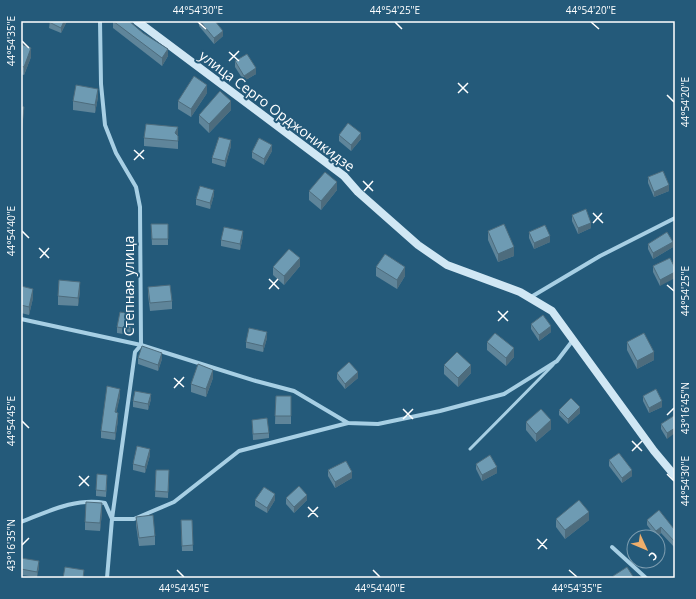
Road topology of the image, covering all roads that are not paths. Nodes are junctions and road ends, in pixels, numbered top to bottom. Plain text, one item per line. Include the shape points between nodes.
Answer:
1 (100, 21) edge
2 (137, 21) edge
3 (675, 218) edge
4 (531, 297) junction
5 (21, 319) edge
6 (574, 339) junction
7 (141, 345) junction
8 (557, 361) junction
9 (348, 423) junction
10 (470, 449) dead end
11 (675, 476) edge
12 (112, 519) junction
13 (21, 522) edge
14 (612, 547) dead end
15 (107, 578) edge
16 (646, 578) edge

1 - 7 street, Степная улица via 101,84 105,125 116,153 136,187 140,207
2 - 4 street, улица Серго Орджоникидзе via 344,176 358,192 418,245 447,265
3 - 4 street via 600,256
4 - 6 street, улица Серго Орджоникидзе via 552,311
5 - 7 street
6 - 8 street
6 - 11 street, улица Серго Орджоникидзе via 654,451
7 - 9 street via 294,391
7 - 12 street, Степная улица via 135,352
8 - 9 street via 504,394 378,424
8 - 10 lane
9 - 12 street via 239,451 174,502 134,519
12 - 13 street via 105,503 94,501 57,508
12 - 15 street, Степная улица
14 - 16 street

